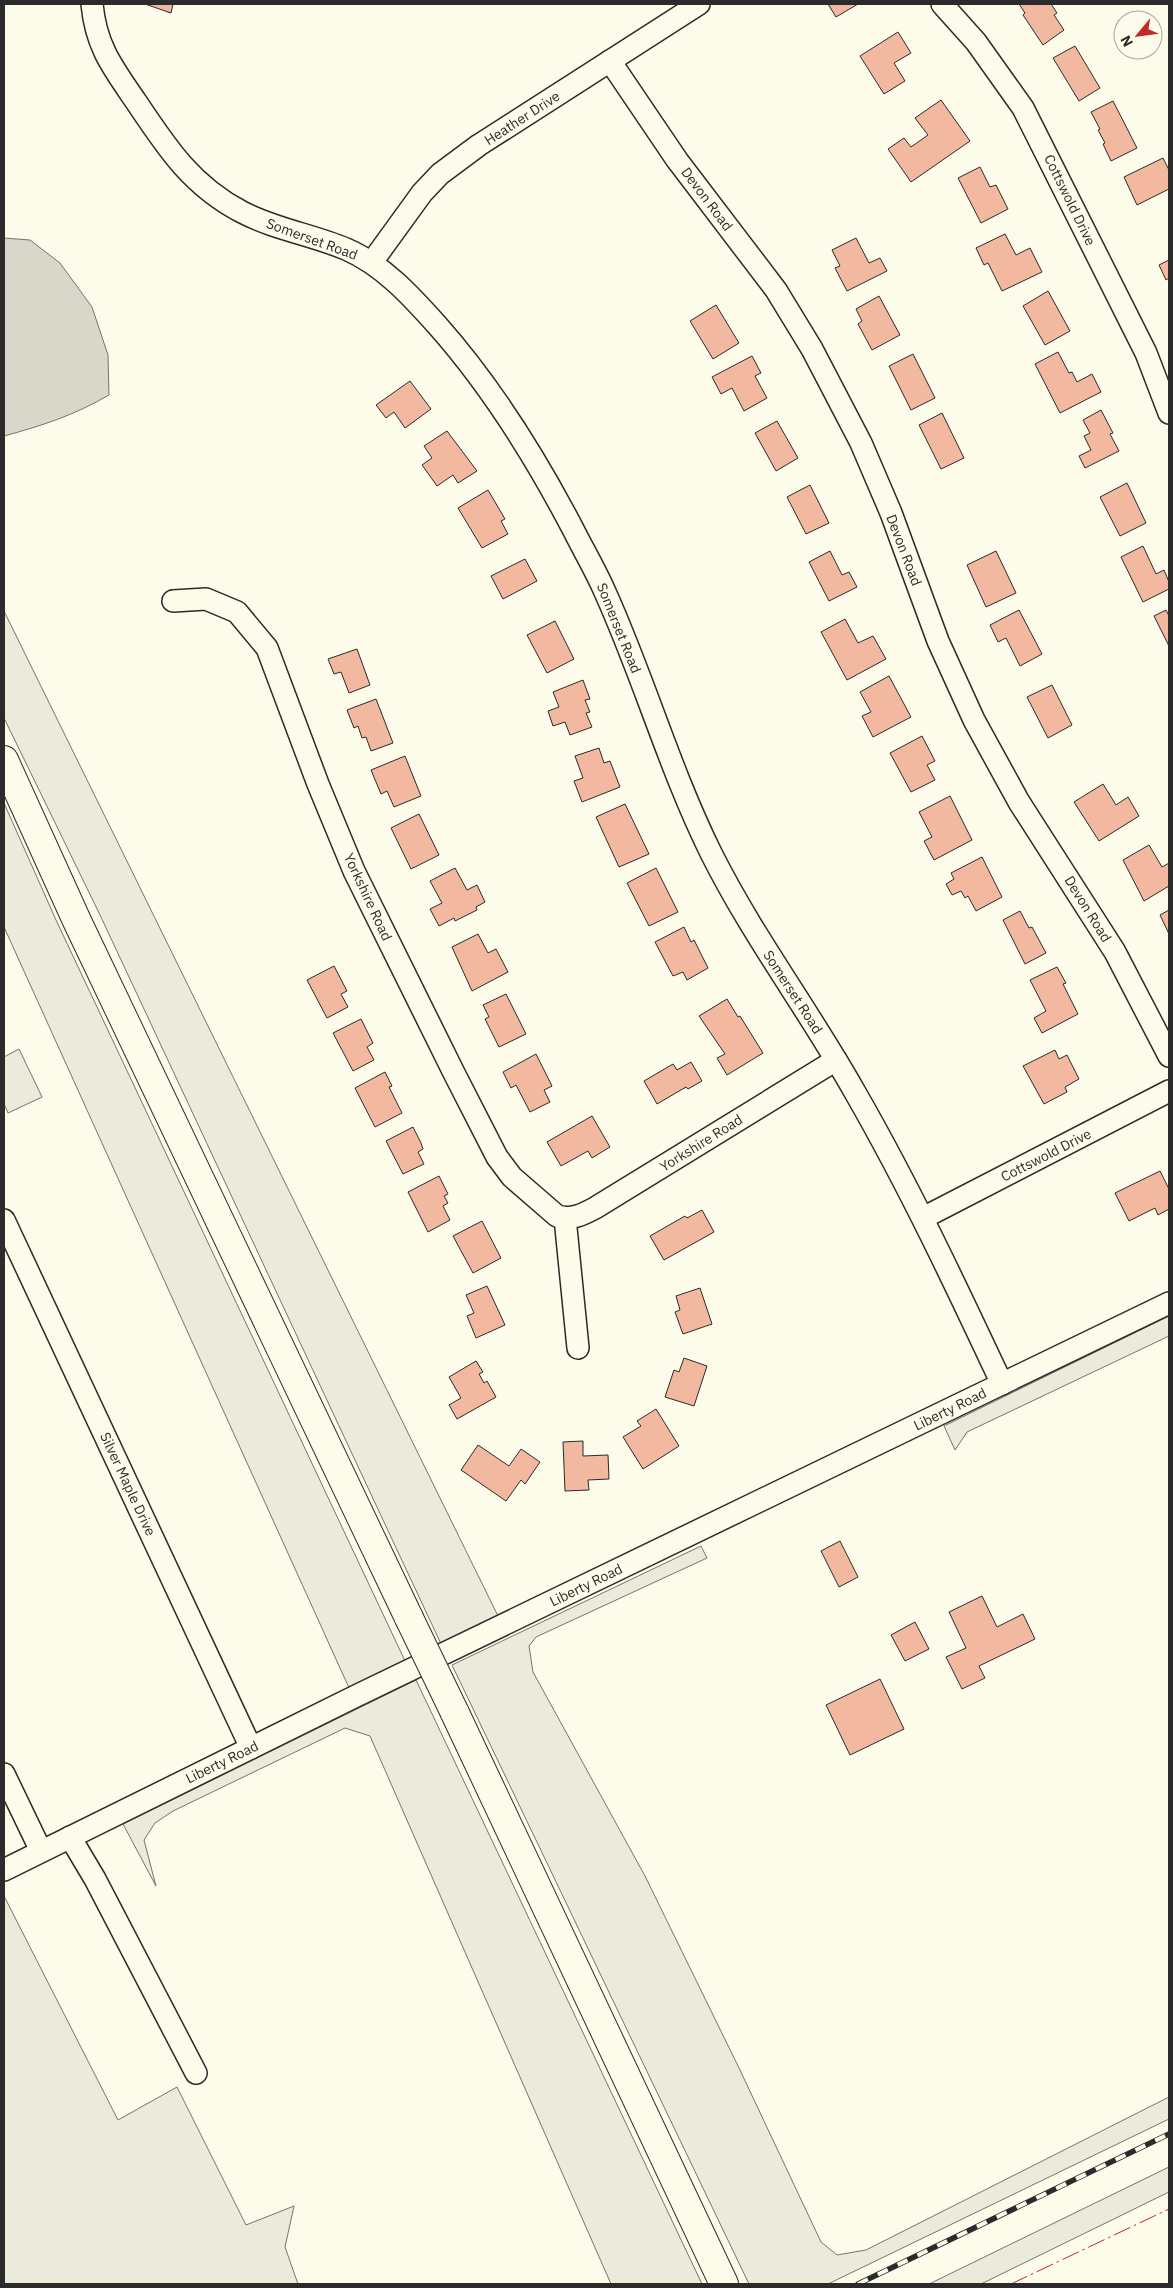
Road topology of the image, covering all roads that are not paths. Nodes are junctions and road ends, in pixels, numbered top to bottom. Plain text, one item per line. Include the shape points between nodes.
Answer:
1 (92, 4) edge
2 (699, 4) edge
3 (942, 4) edge
4 (610, 61) junction
5 (372, 262) junction
6 (1169, 413) edge
7 (173, 601) dead end
8 (4, 760) edge
9 (1169, 1056) edge
10 (836, 1060) junction
11 (1169, 1091) edge
12 (565, 1218) junction
13 (923, 1218) junction
14 (4, 1220) edge
15 (1169, 1303) edge
16 (578, 1348) dead end
17 (1002, 1384) junction
18 (251, 1748) junction
19 (4, 1774) edge
20 (70, 1837) junction
21 (41, 1851) junction
22 (4, 1870) edge
23 (196, 2073) dead end
24 (722, 2280) edge

1 - 5 street, Somerset Road via 101,47 115,71 172,154 202,186 260,221 346,249
2 - 4 street, Heather Drive
3 - 6 street, Cottswold Drive via 976,42 1023,108 1146,353
4 - 5 street, Heather Drive via 440,174 422,193
4 - 9 street, Devon Road via 677,160 776,290 812,349 891,513 938,641 974,720 1019,802 1115,952
5 - 10 street, Somerset Road via 438,326 514,427 546,477 604,588 675,773 710,850 754,933
7 - 12 street, Yorkshire Road via 206,599 237,612 267,648 354,871 497,1157 512,1177 558,1216
8 - 24 highway, bridge
10 - 12 street, Yorkshire Road via 595,1208 580,1216
10 - 13 street, Somerset Road
11 - 13 street, Cottswold Drive
12 - 16 street
13 - 17 street, Somerset Road
14 - 18 street, Silver Maple Drive
15 - 17 street, Liberty Road
17 - 18 street, Liberty Road
18 - 20 street, Liberty Road
19 - 21 street
20 - 21 street, Liberty Road
20 - 23 street via 95,1878
21 - 22 street, Liberty Road

